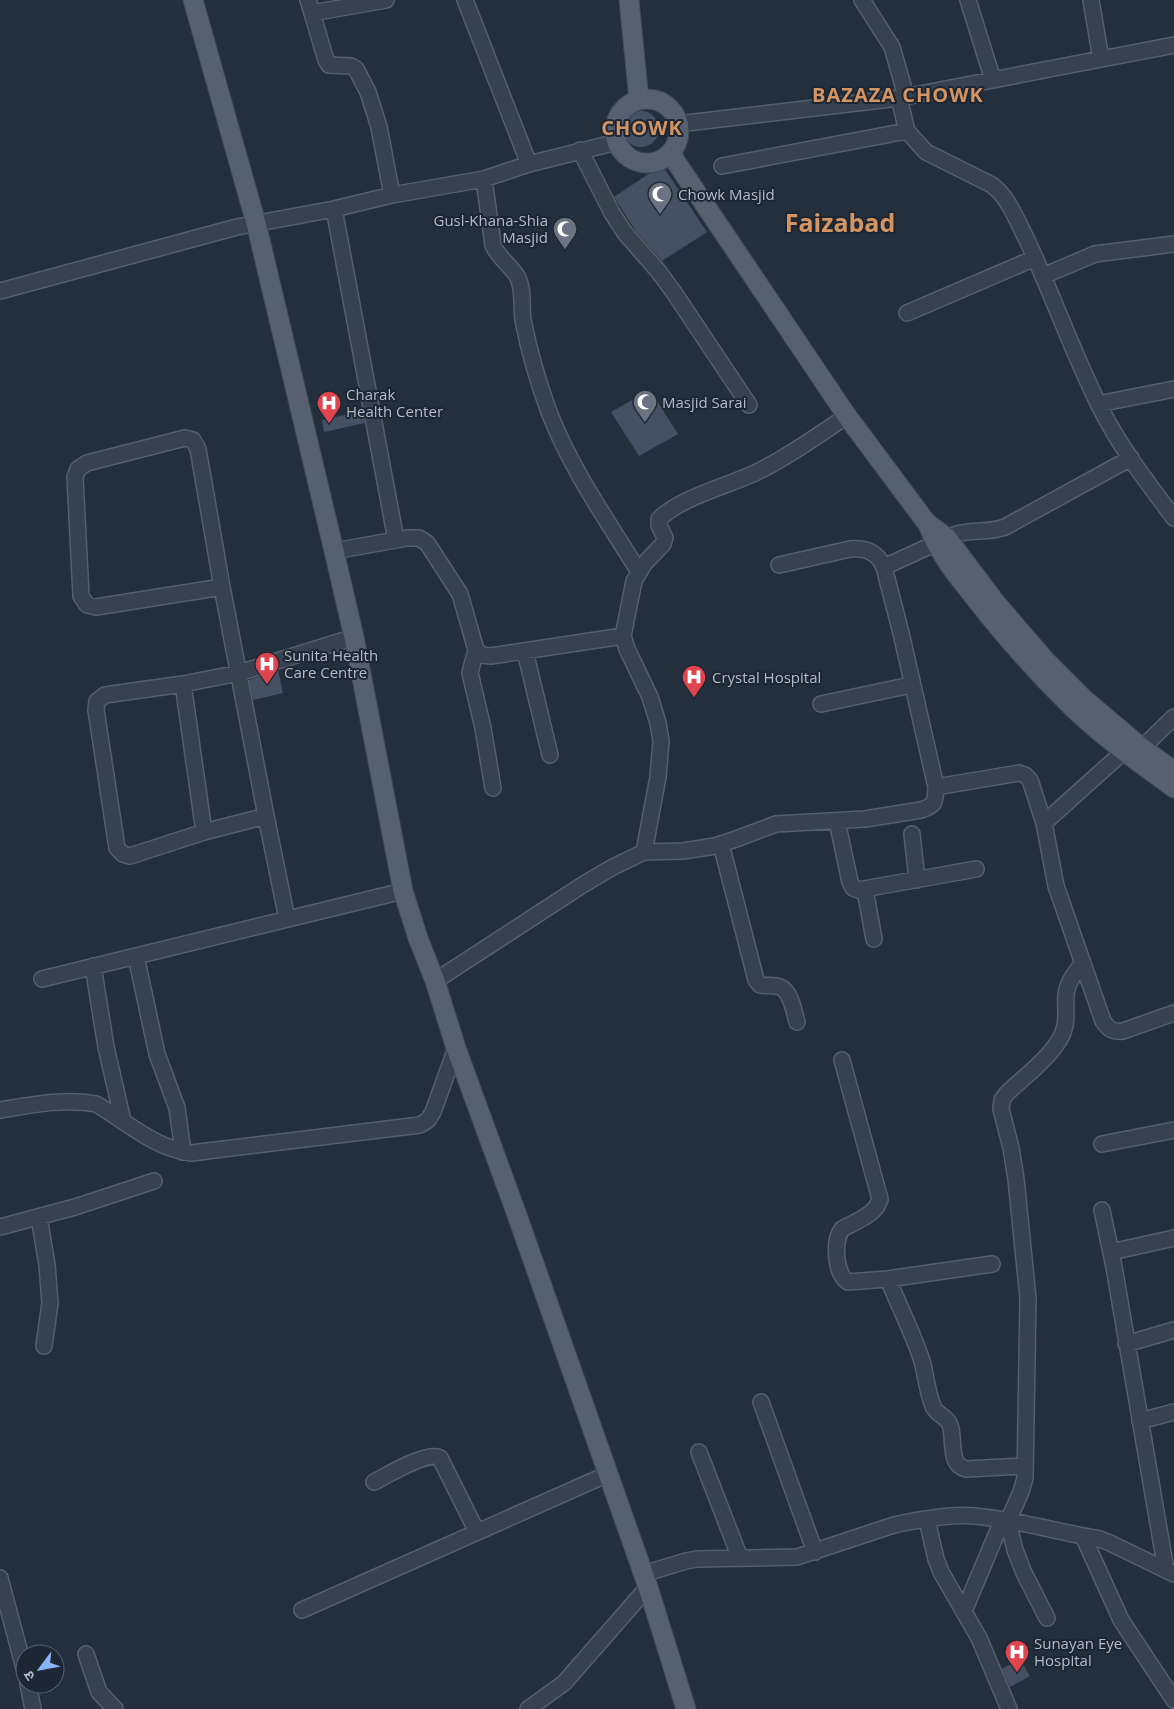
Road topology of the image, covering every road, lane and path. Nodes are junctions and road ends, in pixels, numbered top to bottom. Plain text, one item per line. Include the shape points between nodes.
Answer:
1 (193, 0) edge
2 (386, 0) edge
3 (465, 0) edge
4 (628, 0) edge
5 (862, 0) edge
6 (968, 0) edge
7 (1091, 0) edge
8 (310, 7) edge
9 (1174, 45) edge
10 (1101, 59) junction
11 (993, 80) junction
12 (903, 97) junction
13 (639, 100) junction
14 (678, 124) junction
15 (907, 131) junction
16 (617, 142) junction
17 (580, 150) junction
18 (670, 153) junction
19 (529, 164) junction
20 (722, 166) dead end
21 (484, 179) junction
22 (392, 196) junction
23 (334, 209) junction
24 (256, 224) junction
25 (1174, 244) edge
26 (1035, 258) junction
27 (1043, 276) junction
28 (0, 291) edge
29 (907, 313) dead end
30 (1174, 389) edge
31 (1098, 404) junction
32 (749, 405) dead end
33 (847, 416) junction
34 (1131, 458) junction
35 (1174, 518) edge
36 (396, 540) junction
37 (941, 541) junction
38 (334, 551) junction
39 (778, 565) dead end
40 (884, 568) junction
41 (639, 572) junction
42 (222, 587) junction
43 (623, 636) junction
44 (354, 637) junction
45 (476, 650) junction
46 (525, 651) junction
47 (238, 673) junction
48 (183, 684) junction
49 (911, 685) junction
50 (820, 704) dead end
51 (1174, 717) edge
52 (1134, 747) junction
53 (550, 755) dead end
54 (1174, 771) edge
55 (936, 787) junction
56 (493, 788) dead end
57 (1174, 788) edge
58 (266, 816) junction
59 (837, 821) junction
60 (1044, 823) junction
61 (204, 832) junction
62 (912, 834) dead end
63 (721, 844) junction
64 (644, 852) junction
65 (976, 869) dead end
66 (917, 880) junction
67 (865, 890) junction
68 (403, 891) junction
69 (287, 919) junction
70 (874, 939) dead end
71 (136, 956) junction
72 (1082, 964) junction
73 (93, 966) junction
74 (42, 979) dead end
75 (435, 981) junction
76 (1174, 1013) edge
77 (797, 1022) dead end
78 (456, 1048) junction
79 (842, 1060) dead end
80 (0, 1110) edge
81 (123, 1121) junction
82 (1174, 1130) edge
83 (1102, 1144) dead end
84 (183, 1152) junction
85 (154, 1181) dead end
86 (1102, 1210) dead end
87 (39, 1217) junction
88 (0, 1227) edge
89 (1174, 1238) edge
90 (1111, 1252) junction
91 (992, 1264) dead end
92 (888, 1279) junction
93 (1174, 1330) edge
94 (1126, 1344) junction
95 (44, 1346) dead end
96 (761, 1402) dead end
97 (1174, 1412) edge
98 (1140, 1421) junction
99 (699, 1452) dead end
100 (1025, 1466) junction
101 (608, 1474) junction
102 (374, 1482) dead end
103 (927, 1520) junction
104 (1005, 1521) junction
105 (477, 1532) junction
106 (1083, 1536) junction
107 (1168, 1547) edge
108 (815, 1552) junction
109 (740, 1558) junction
110 (1170, 1572) edge
111 (0, 1578) edge
112 (646, 1581) junction
113 (302, 1610) dead end
114 (964, 1611) junction
115 (1047, 1618) dead end
116 (18, 1644) edge
117 (86, 1654) dead end
118 (30, 1694) edge
119 (1174, 1700) edge
120 (33, 1709) edge
121 (115, 1709) edge
122 (528, 1709) edge
123 (686, 1709) edge
124 (1009, 1709) edge

1 - 24 main road
2 - 8 street
3 - 19 street
4 - 13 main road
5 - 12 street via 892,47
6 - 11 street
7 - 10 street
8 - 22 street via 329,65 356,69 368,92 379,127
9 - 10 street
10 - 11 street
11 - 12 street
12 - 14 street
12 - 15 street
13 - 14 main road via 663,104
13 - 16 main road via 626,107 617,119
14 - 18 main road via 676,144
15 - 20 street
15 - 26 street via 926,152 1000,191
16 - 17 street
16 - 18 main road via 630,159 640,163 656,161
17 - 19 street
17 - 32 street via 625,233 675,294
18 - 33 main road
19 - 21 street
21 - 22 street
21 - 41 street via 493,245 497,255 518,278 527,341 550,412 586,486
22 - 23 street
23 - 24 street
23 - 36 street
24 - 28 street
24 - 38 main road
25 - 27 street via 1095,254
26 - 27 street
26 - 29 street
27 - 31 street
30 - 31 street
31 - 34 street
33 - 37 main road
33 - 41 street via 781,459 664,514 659,519 665,538 663,544
34 - 35 street
34 - 37 street via 1005,527 986,532 965,531
36 - 38 street
36 - 45 street via 419,538 427,543 460,594
37 - 40 street
37 - 52 main road via 964,584 1007,639 1072,706
38 - 44 main road
39 - 40 street via 862,548 880,558
40 - 49 street
41 - 43 street via 634,581
42 - 42 street via 198,449 193,440 185,438 149,447 87,463 78,469 75,477 81,596 87,605 96,607
42 - 47 street
43 - 46 street
43 - 64 street via 650,697 661,741
44 - 47 street
44 - 68 main road
45 - 46 street via 491,656
45 - 56 street via 470,673
46 - 53 street
47 - 48 street
47 - 58 street
48 - 61 street
48 - 61 street via 105,695 97,701 96,710 117,848 130,856
49 - 50 street
49 - 55 street
51 - 52 street
52 - 54 main road
52 - 57 main road
52 - 60 street
55 - 59 street via 935,801 922,810
55 - 60 street via 1019,773 1025,775 1030,780
58 - 61 street
58 - 69 street
59 - 63 street via 776,824
59 - 67 street via 850,882 854,888
60 - 72 street via 1056,886
62 - 66 street
63 - 64 street via 683,851
63 - 77 street via 756,980 760,985 784,989
64 - 75 street via 584,884
65 - 66 street
66 - 67 street
67 - 70 street
68 - 69 street
68 - 75 main road
69 - 71 street
71 - 73 street
71 - 84 street via 157,1054 177,1108
72 - 76 street via 1108,1029 1123,1031
72 - 100 street via 1066,993 1065,1026 1059,1042 1002,1100 1001,1109 1016,1179 1028,1298
73 - 74 street
73 - 81 street via 106,1047
75 - 78 main road
78 - 84 street via 433,1112 420,1125 198,1153
78 - 101 main road
79 - 92 street via 880,1199 872,1212 839,1233 839,1272 848,1282
80 - 81 street via 48,1103 89,1103
81 - 84 street via 155,1142
82 - 83 street
85 - 87 street
86 - 90 street
87 - 88 street
87 - 95 street via 50,1294
89 - 90 street
90 - 94 street
91 - 92 street
92 - 100 street via 921,1360 932,1406 950,1425 956,1462 960,1468
93 - 94 street
94 - 98 street
96 - 108 street
97 - 98 street
98 - 107 street
99 - 109 street
100 - 104 street via 1021,1492
101 - 105 street
101 - 112 main road
102 - 105 street via 420,1459 436,1455
103 - 104 street via 964,1516
103 - 108 street via 881,1529
103 - 114 street via 941,1572
104 - 106 street
104 - 114 street
104 - 115 street via 1024,1573
105 - 113 street
106 - 110 street via 1110,1542
106 - 119 street via 1120,1620
107 - 110 street
108 - 109 street via 785,1558
109 - 112 street via 697,1559
111 - 116 street
112 - 122 street via 564,1683
112 - 123 main road
114 - 124 street
117 - 121 street via 99,1692
118 - 120 street

